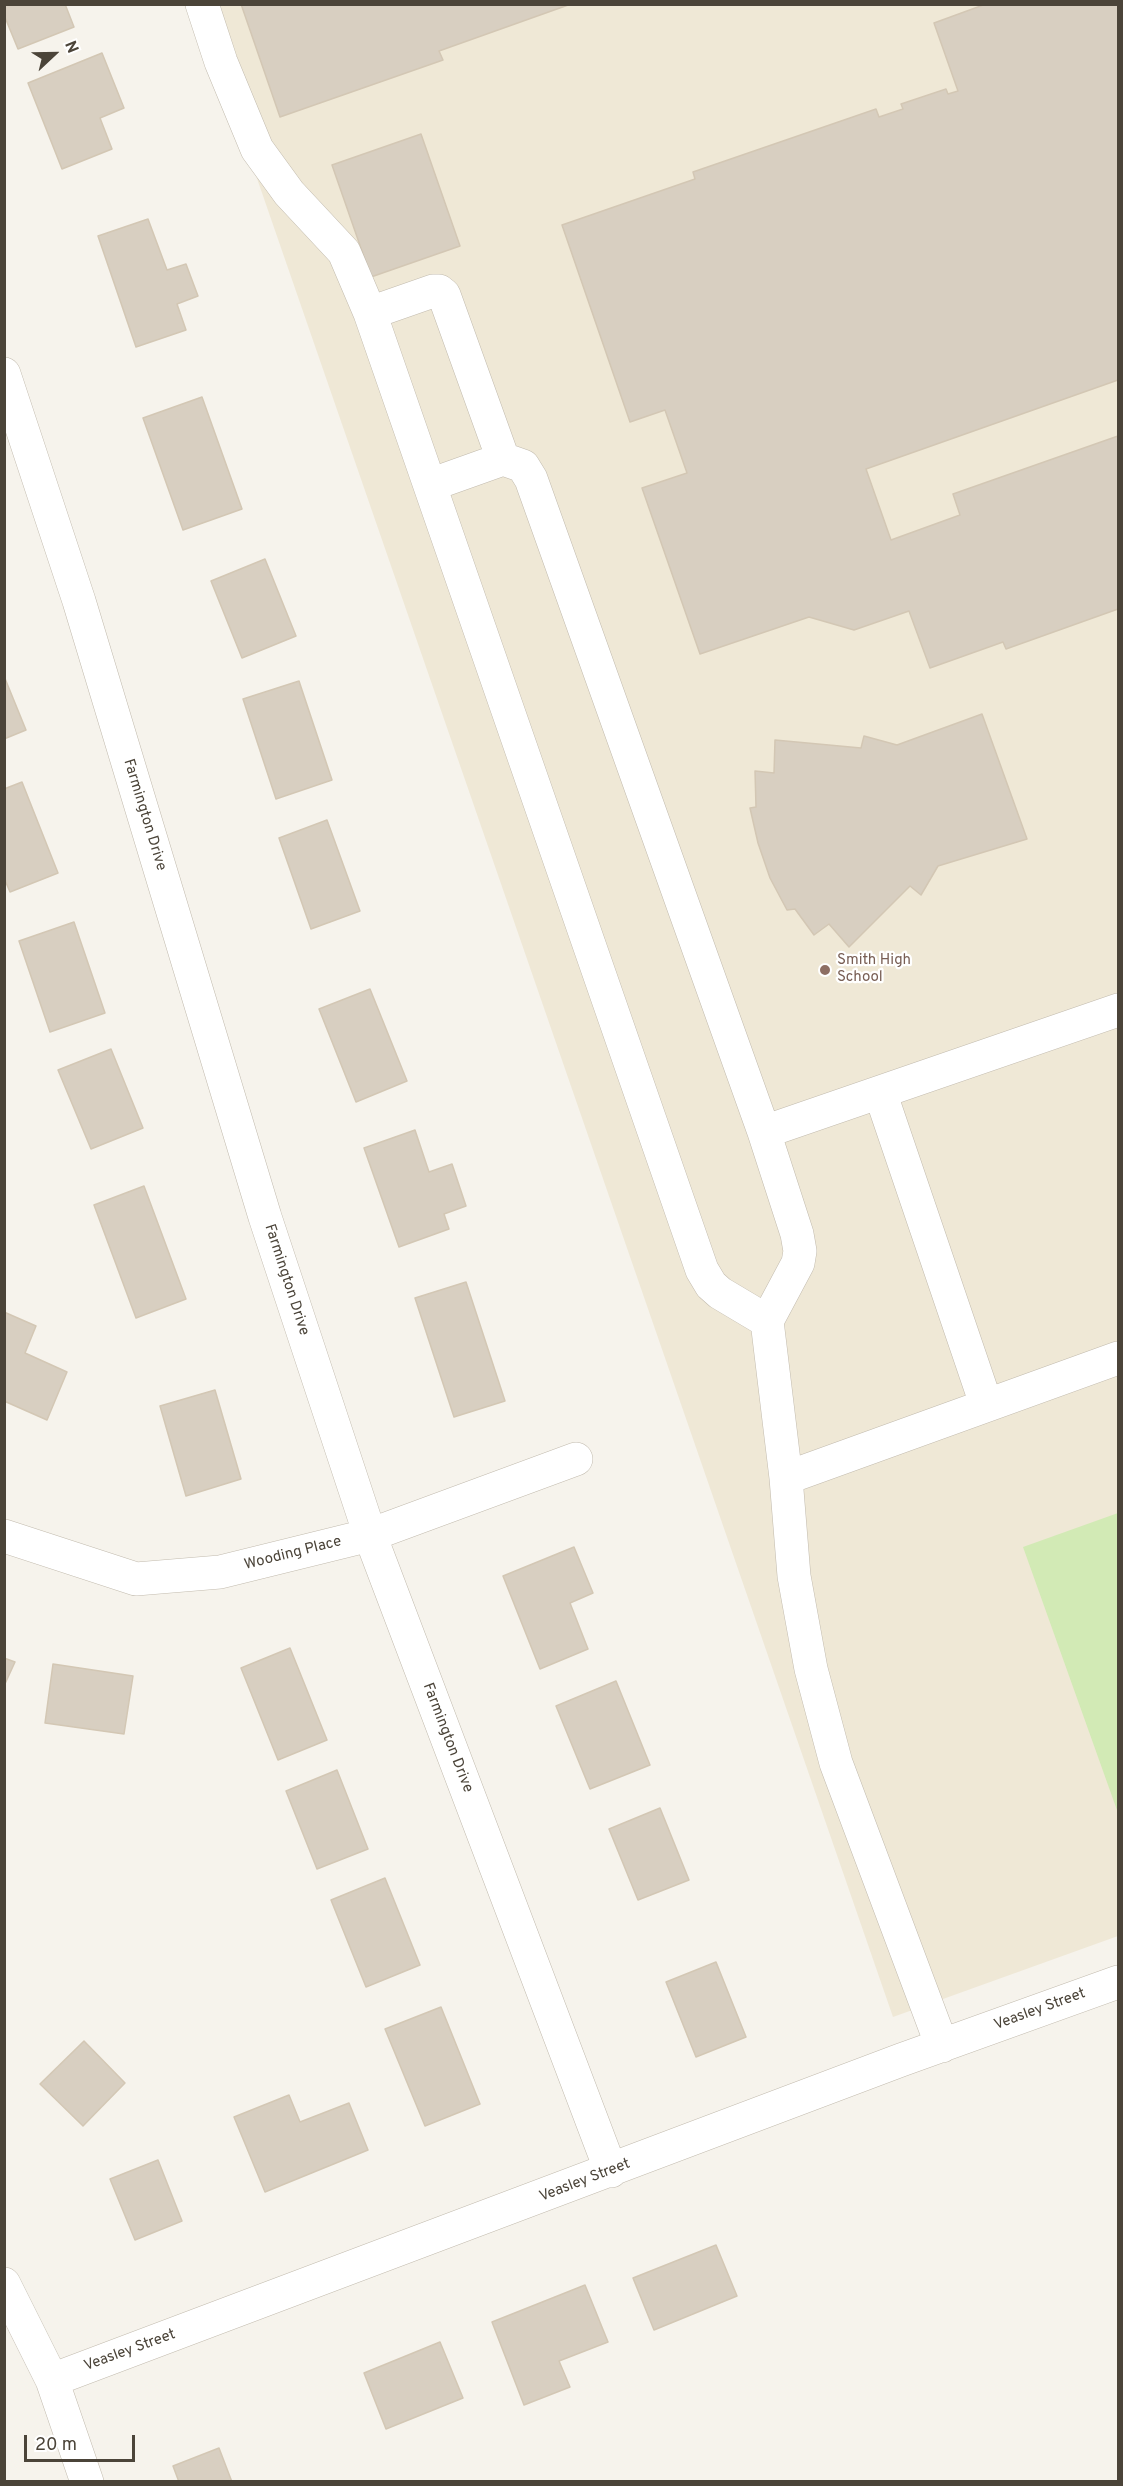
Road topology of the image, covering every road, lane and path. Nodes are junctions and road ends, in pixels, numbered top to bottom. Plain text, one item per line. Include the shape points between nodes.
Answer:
1 (202, 4) edge
2 (370, 313) junction
3 (4, 374) edge
4 (503, 459) junction
5 (430, 485) junction
6 (1119, 1010) edge
7 (880, 1092) junction
8 (764, 1132) junction
9 (767, 1321) junction
10 (1119, 1358) edge
11 (986, 1404) junction
12 (576, 1459) dead end
13 (786, 1478) junction
14 (370, 1535) junction
15 (4, 1536) edge
16 (1119, 1982) edge
17 (942, 2046) junction
18 (611, 2171) junction
19 (4, 2284) edge
20 (52, 2380) junction
21 (87, 2481) edge

1 - 2 street via 256,149 289,193 344,252
2 - 4 street via 433,291 444,295
2 - 5 street
3 - 14 street, Farmington Drive via 79,601 265,1217
4 - 5 street
4 - 8 street via 524,466 531,479
5 - 9 street via 702,1270 720,1293
6 - 7 street
7 - 8 street
7 - 11 street
8 - 9 street via 800,1251 798,1263
9 - 13 street
10 - 11 street
11 - 13 street
12 - 14 street, Wooding Place
13 - 17 street via 794,1576 811,1669 836,1763
14 - 15 street, Wooding Place via 220,1572 136,1579
14 - 18 street, Farmington Drive
16 - 17 street, Veasley Street
17 - 18 street, Veasley Street
18 - 20 street, Veasley Street
19 - 20 street
20 - 21 street

